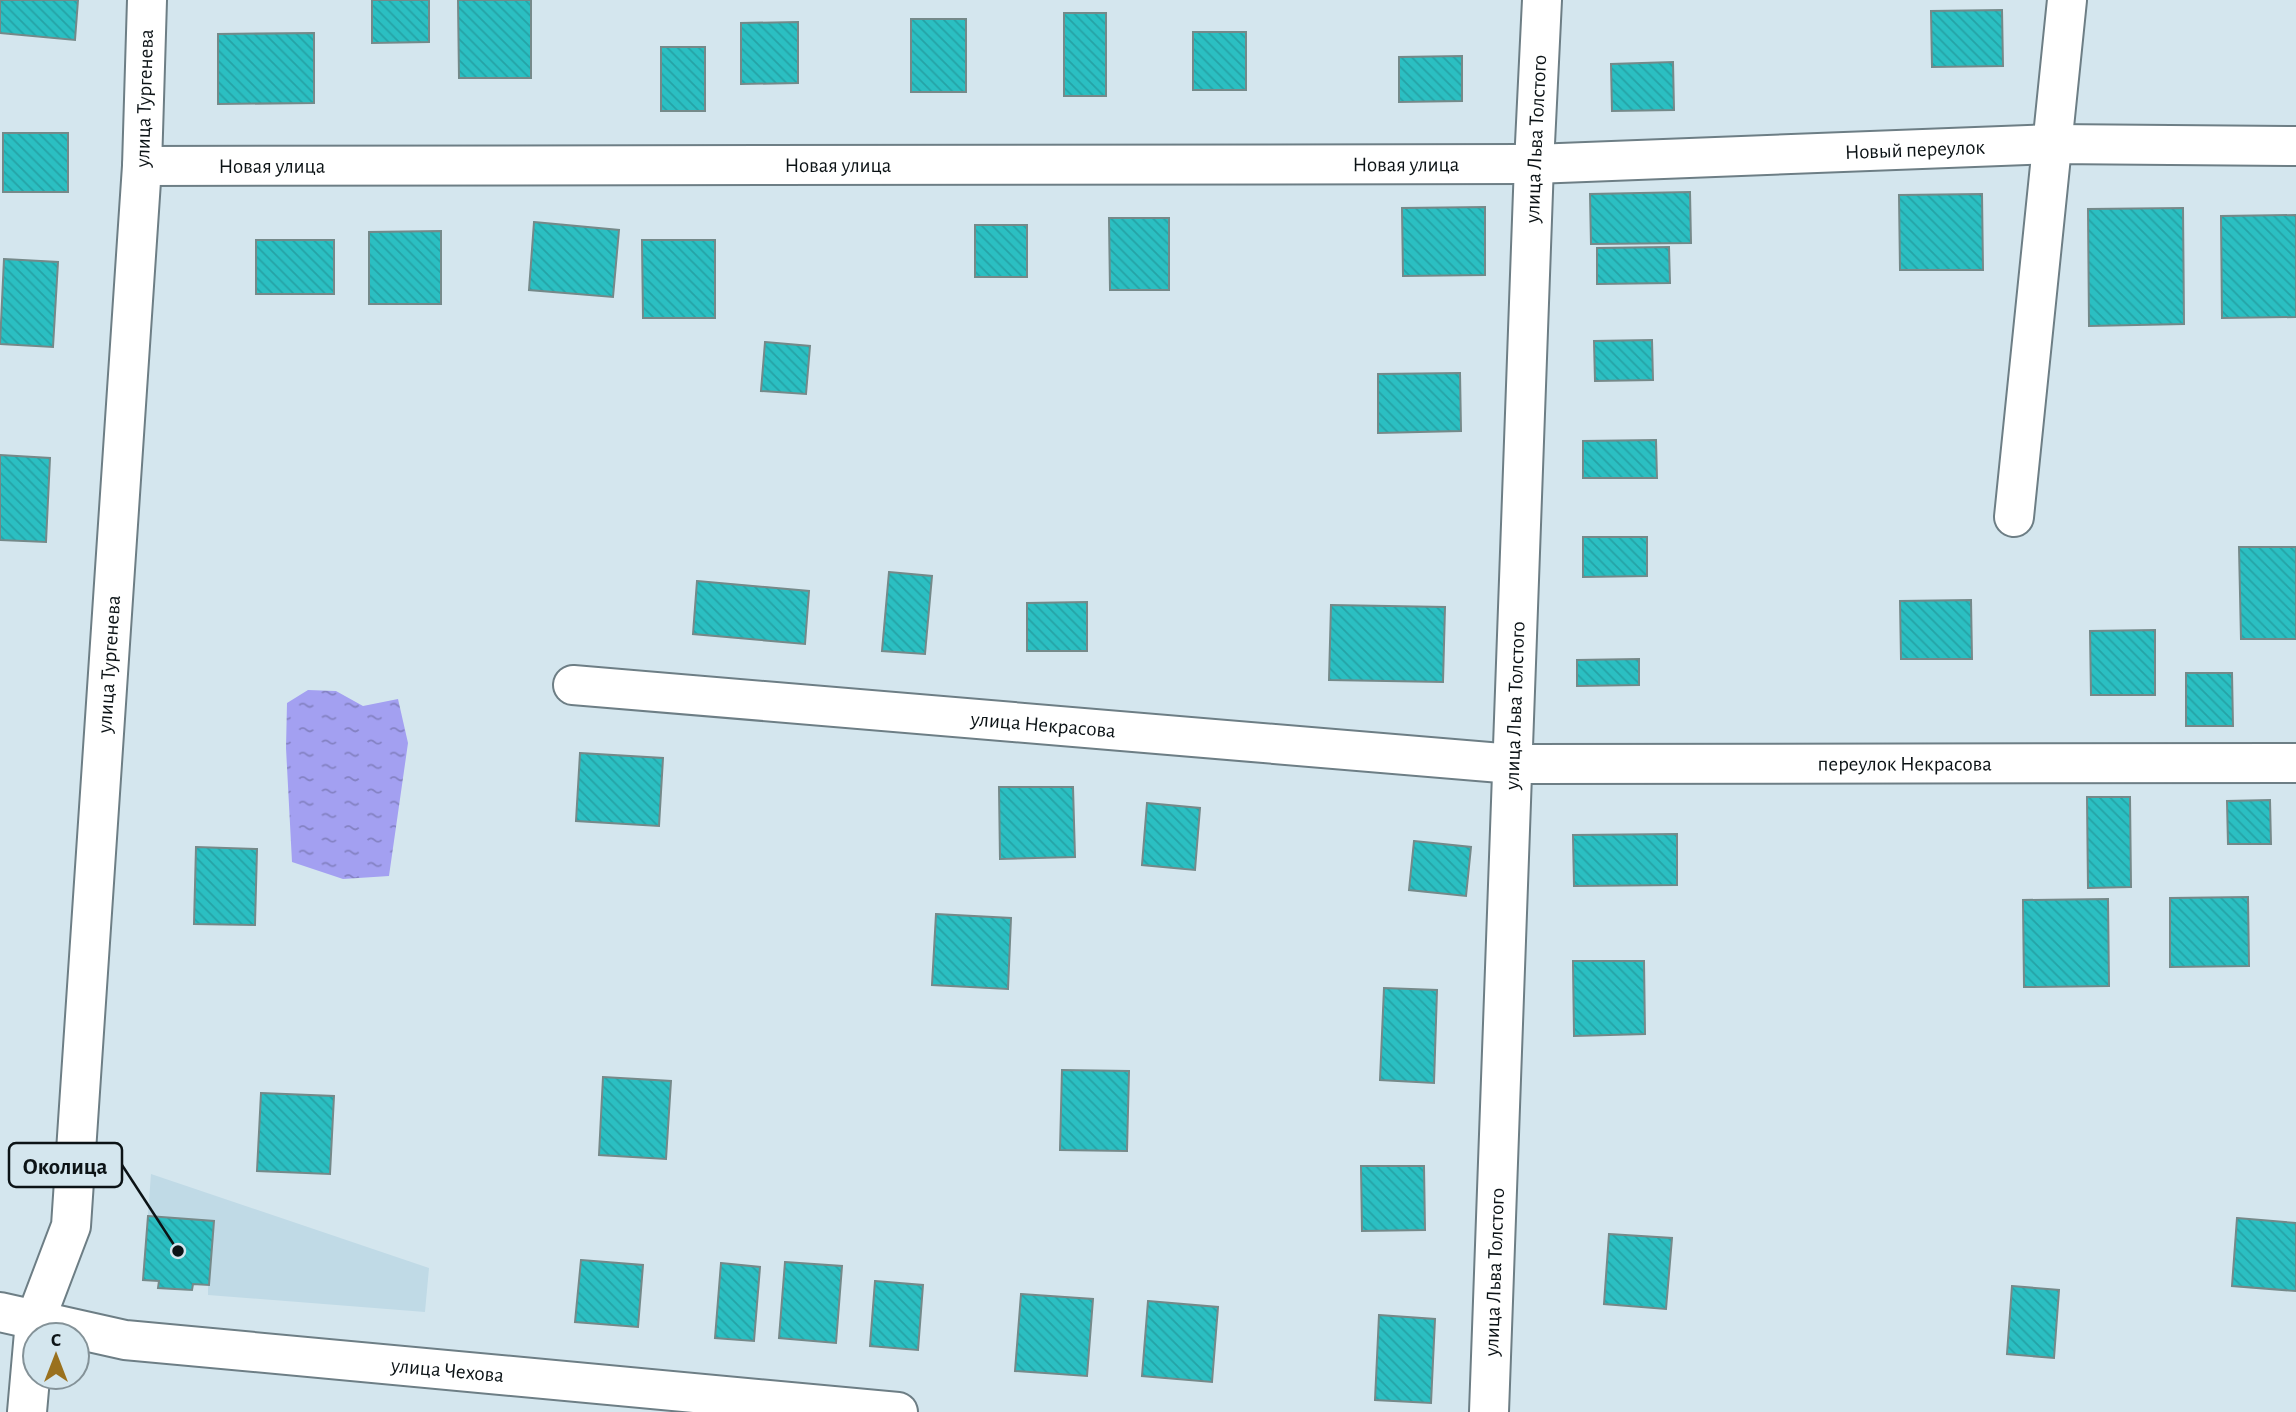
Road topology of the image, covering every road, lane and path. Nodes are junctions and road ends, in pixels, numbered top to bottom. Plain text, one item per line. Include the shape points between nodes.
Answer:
1 (147, 0) edge
2 (1542, 0) edge
3 (2067, 0) edge
4 (2053, 144) junction
5 (2296, 146) edge
6 (1534, 164) junction
7 (142, 166) junction
8 (2014, 517) dead end
9 (573, 685) dead end
10 (2296, 763) edge
11 (1513, 765) junction
12 (18, 1317) edge
13 (27, 1412) edge
14 (898, 1412) edge
15 (1489, 1412) edge

1 - 7 street, улица Тургенева
2 - 6 street, улица Льва Толстого
3 - 4 street
4 - 5 street, Новый переулок
4 - 6 street, Новый переулок
4 - 8 street
6 - 7 street, Новая улица
6 - 11 street, улица Льва Толстого
7 - 12 street, улица Тургенева via 71,1226
9 - 11 street, улица Некрасова
10 - 11 street, переулок Некрасова
11 - 15 street, улица Льва Толстого
12 - 13 street, улица Тургенева
12 - 14 street, улица Чехова via 125,1340

